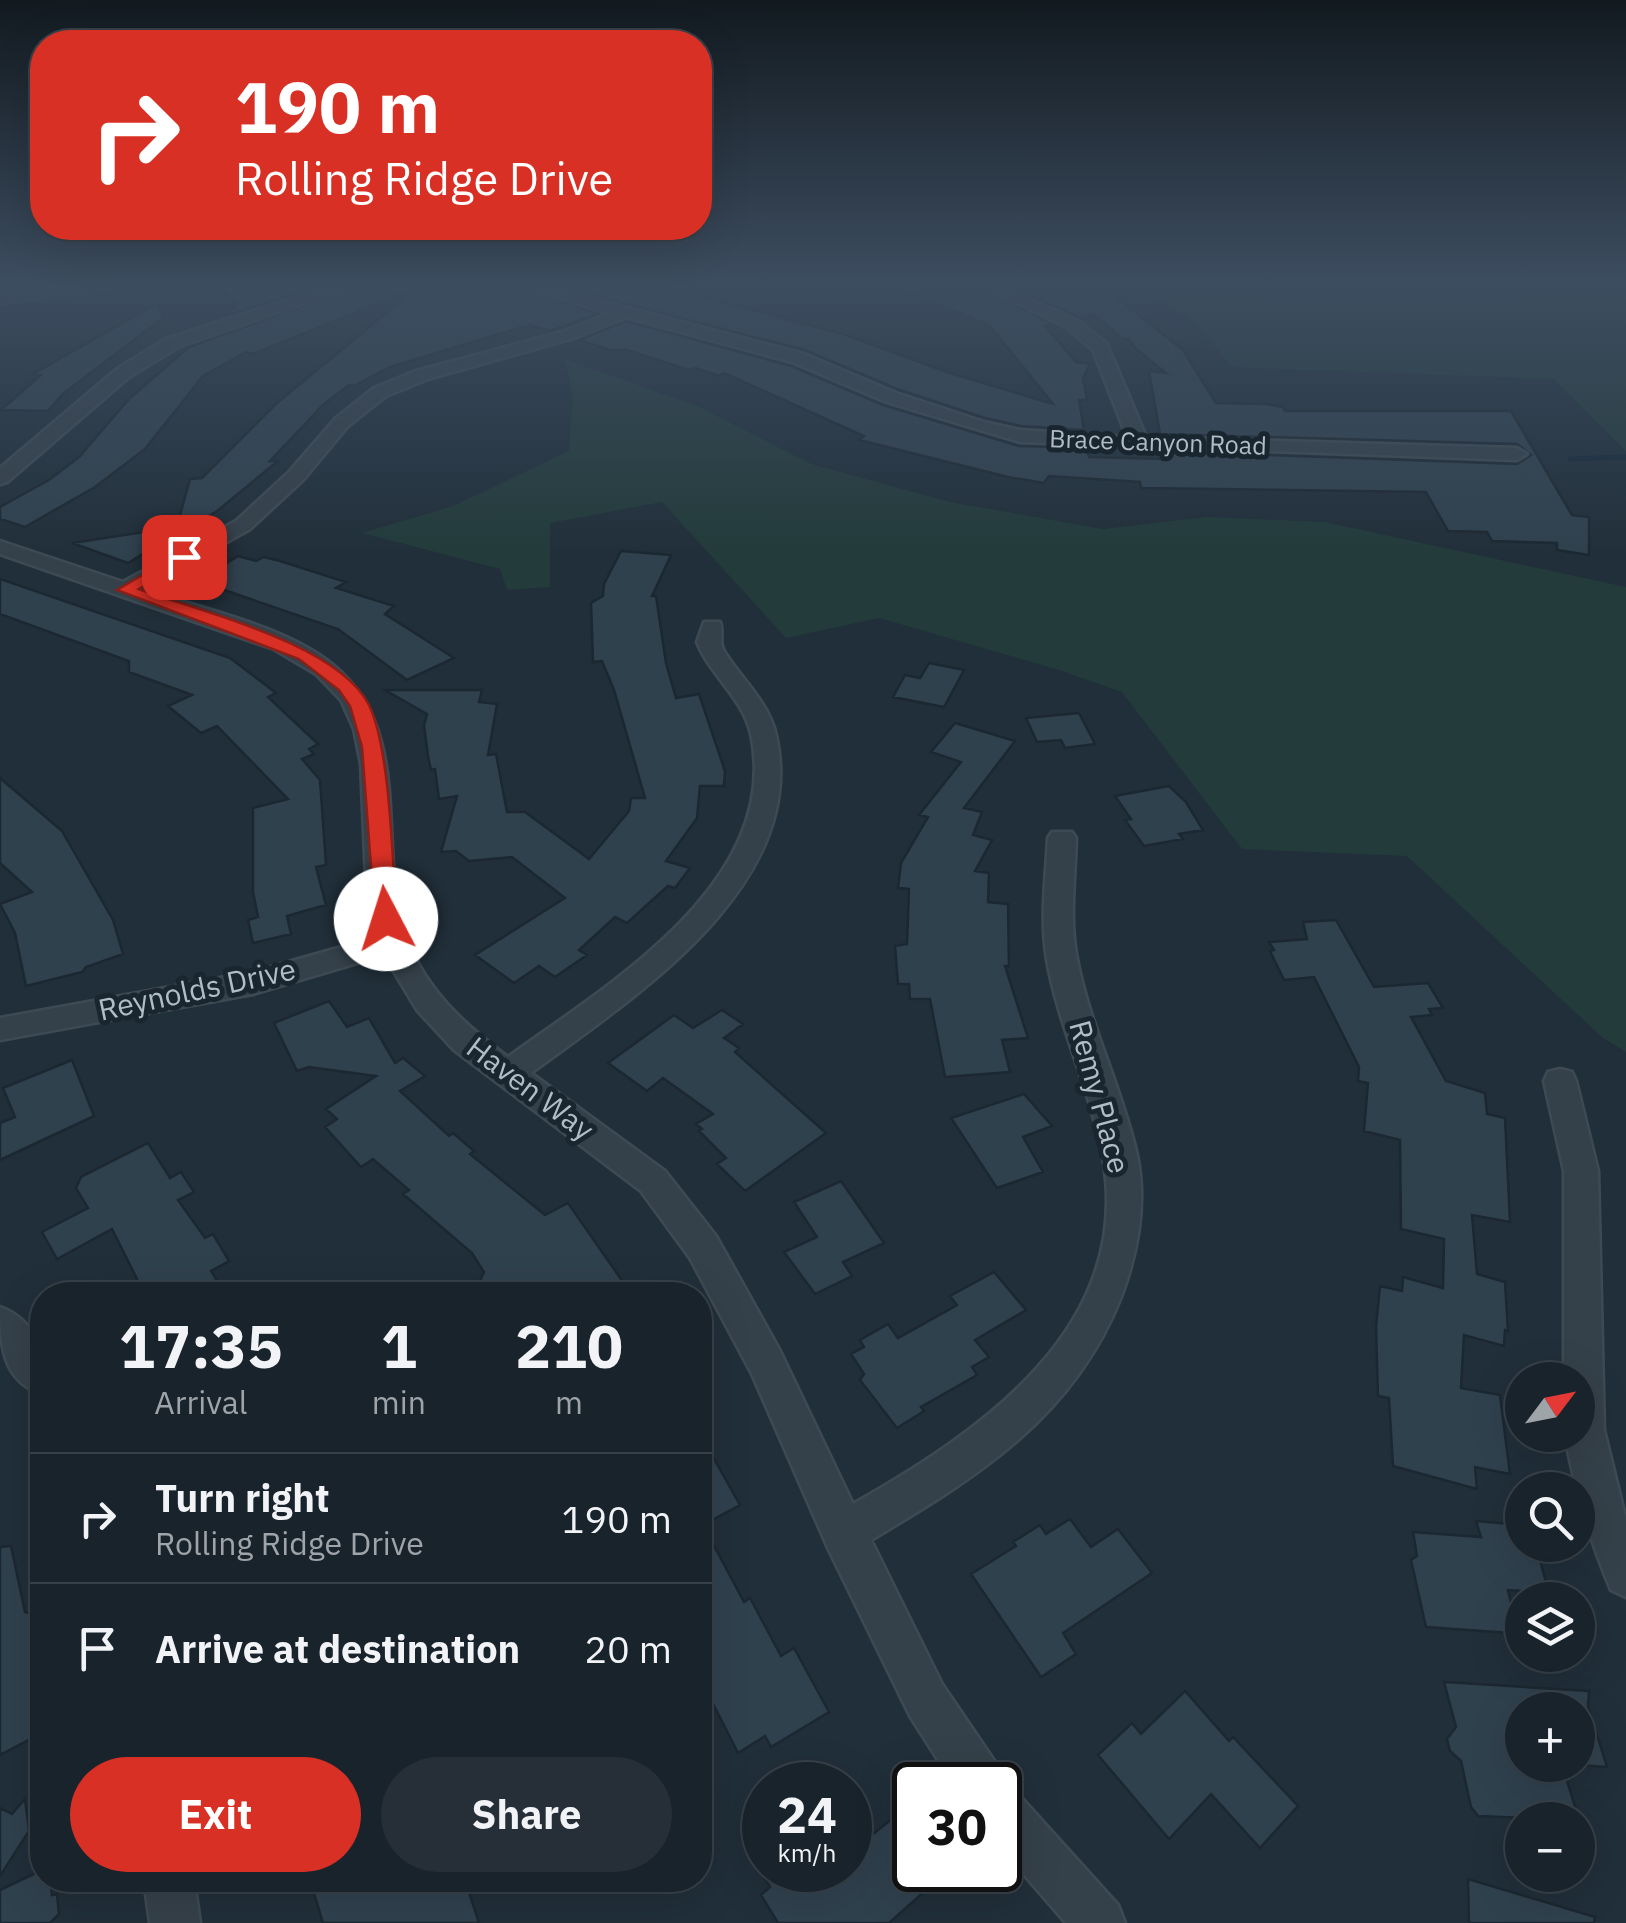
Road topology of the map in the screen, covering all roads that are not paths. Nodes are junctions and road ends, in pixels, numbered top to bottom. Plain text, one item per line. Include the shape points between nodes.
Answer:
1 (121, 375) edge
2 (423, 375) edge
3 (837, 375) edge
4 (1112, 375) edge
5 (1139, 443) junction
6 (1516, 454) dead end
7 (0, 478) edge
8 (0, 547) edge
9 (125, 590) junction
10 (712, 627) dead end
11 (1062, 838) dead end
12 (393, 942) junction
13 (0, 1029) edge
14 (508, 1074) junction
15 (1560, 1081) dead end
16 (0, 1324) edge
17 (30, 1362) edge
18 (844, 1533) junction
19 (1626, 1576) edge
20 (967, 1762) edge
21 (1022, 1835) edge
22 (170, 1892) edge
23 (175, 1923) edge
24 (1100, 1923) edge

1 - 7 street
2 - 9 street via 380,392 342,422 242,524
3 - 5 street, Brace Canyon Road via 1020,436
4 - 5 street
5 - 6 street, Brace Canyon Road
8 - 9 street, Haven Way
9 - 12 street, Haven Way via 282,644 346,686 368,726
10 - 14 street via 713,652 749,702 768,754 764,810 748,853 721,895 672,946
11 - 18 street, Remy Place via 1061,954 1121,1160 1121,1224 1103,1299 1064,1370 1004,1432
12 - 13 street, Reynolds Drive via 253,983
12 - 14 street, Haven Way via 439,1017
14 - 18 street, Haven Way via 653,1182 703,1247
15 - 19 street via 1581,1171 1584,1430 1600,1504
16 - 17 street
18 - 20 street, Haven Way via 926,1700
21 - 24 street
22 - 23 street

